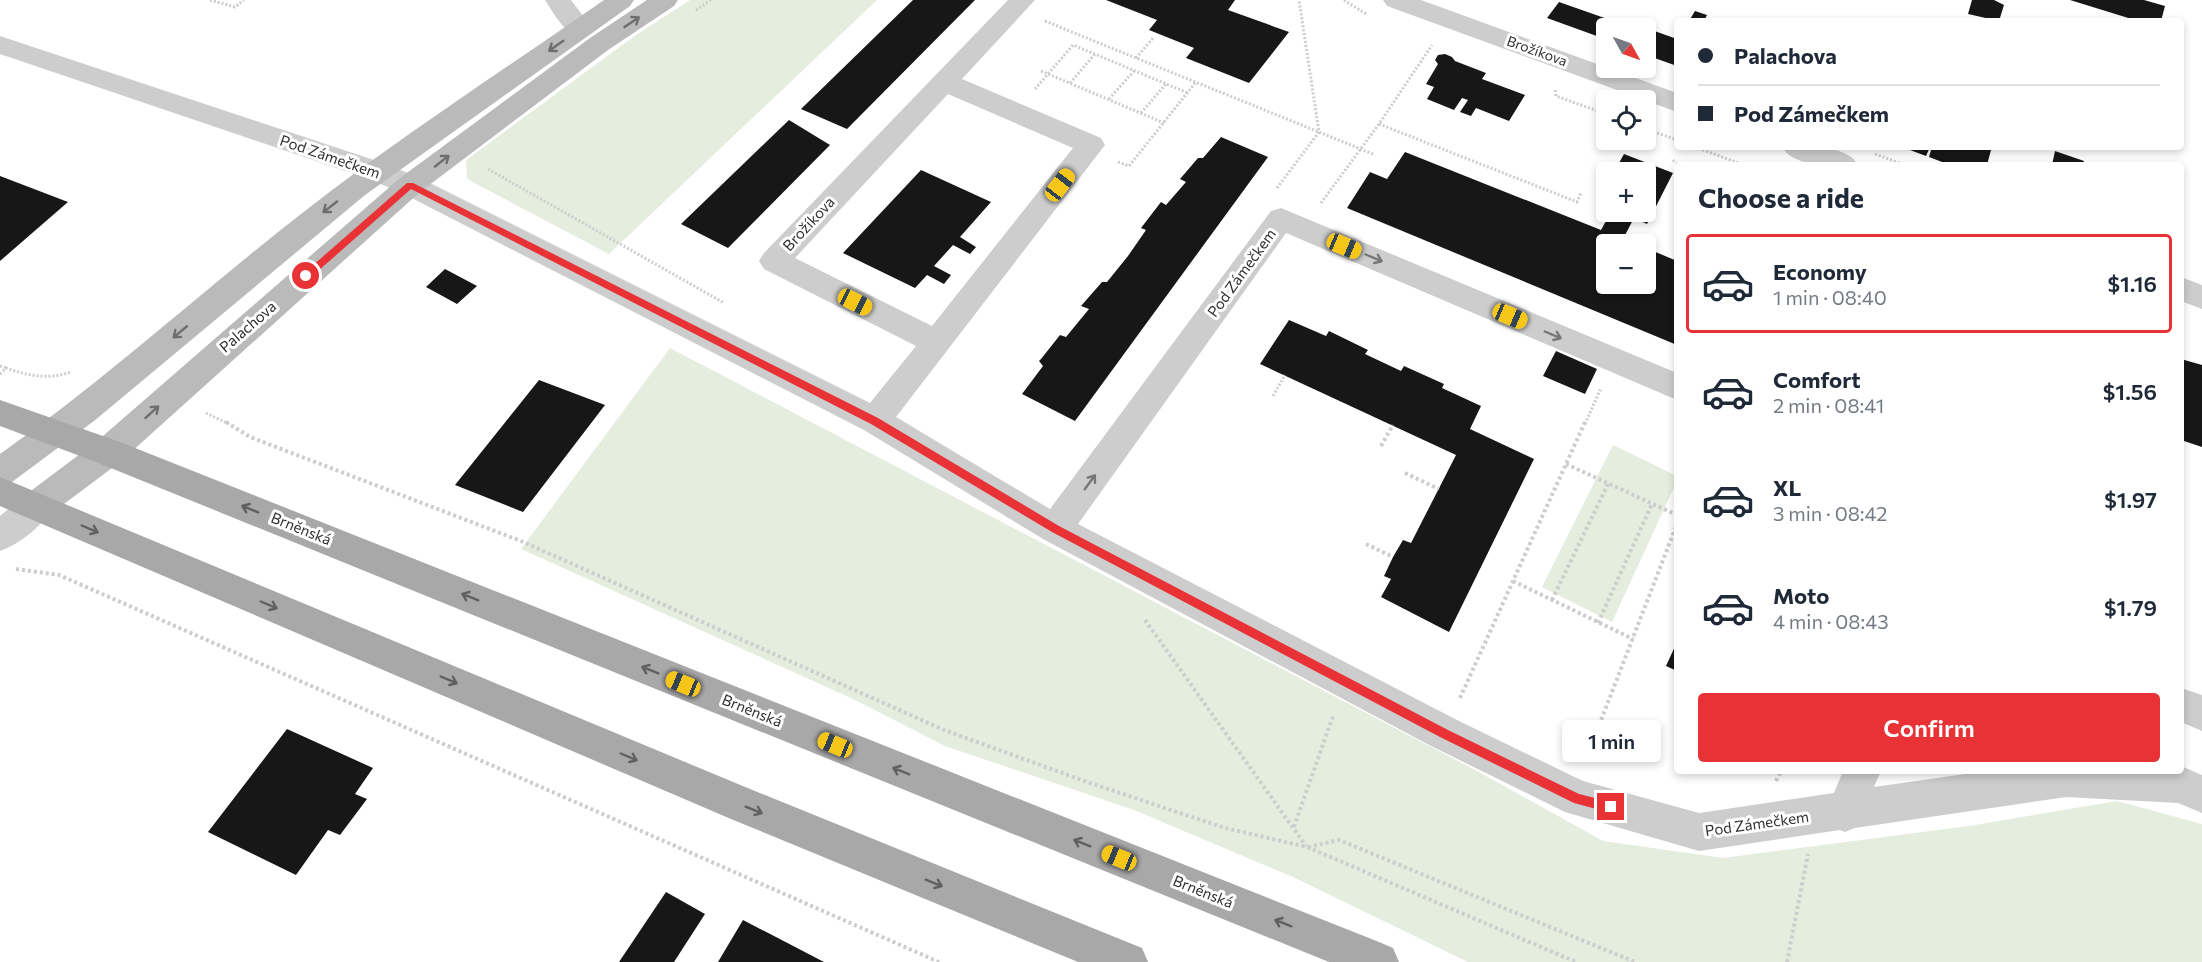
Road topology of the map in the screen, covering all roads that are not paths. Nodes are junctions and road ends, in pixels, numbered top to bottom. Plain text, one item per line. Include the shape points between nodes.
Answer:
1 (558, 0) edge
2 (621, 0) edge
3 (665, 0) edge
4 (1396, 0) edge
5 (1018, 4) edge
6 (1424, 4) edge
7 (580, 29) junction
8 (0, 45) edge
9 (943, 81) junction
10 (1674, 102) edge
11 (1812, 150) edge
12 (1855, 158) edge
13 (376, 171) junction
14 (410, 185) junction
15 (2184, 290) edge
16 (2202, 297) edge
17 (936, 342) junction
18 (1674, 386) edge
19 (0, 413) edge
20 (875, 421) junction
21 (58, 432) junction
22 (108, 452) junction
23 (0, 472) edge
24 (0, 492) edge
25 (36, 506) junction
26 (1055, 529) junction
27 (0, 536) edge
28 (2184, 706) edge
29 (2202, 713) edge
30 (1860, 774) edge
31 (2202, 794) edge
32 (1830, 815) junction
33 (1334, 954) edge
34 (1128, 962) edge
35 (1379, 962) edge

1 - 7 street
2 - 7 street
14 -> 3 street, Palachova
4 - 6 street, Brožíkova
5 - 9 street, Brožíkova
6 - 10 street, Brožíkova
7 -> 13 street
8 - 13 street, Pod Zámečkem
9 - 17 street via 1091,145
9 - 17 street, Brožíkova via 774,261
11 - 12 street
13 - 14 street, Pod Zámečkem
13 -> 21 street
14 - 20 street, Pod Zámečkem
22 -> 14 street, Palachova
15 - 16 street
17 - 20 street
26 -> 18 street, Pod Zámečkem via 1292,224
19 - 21 main road, Brněnská
20 - 26 street, Pod Zámečkem
21 - 22 main road, Brněnská
21 - 23 street
22 - 25 street, Palachova
33 -> 22 main road, Brněnská
24 - 25 main road
25 - 27 street
25 -> 34 main road via 736,803
26 - 32 street, Pod Zámečkem via 1578,799 1699,832
28 - 29 street
30 - 32 street
31 - 32 street, Pod Zámečkem via 2180,784 2066,778
33 - 35 main road, Brněnská

